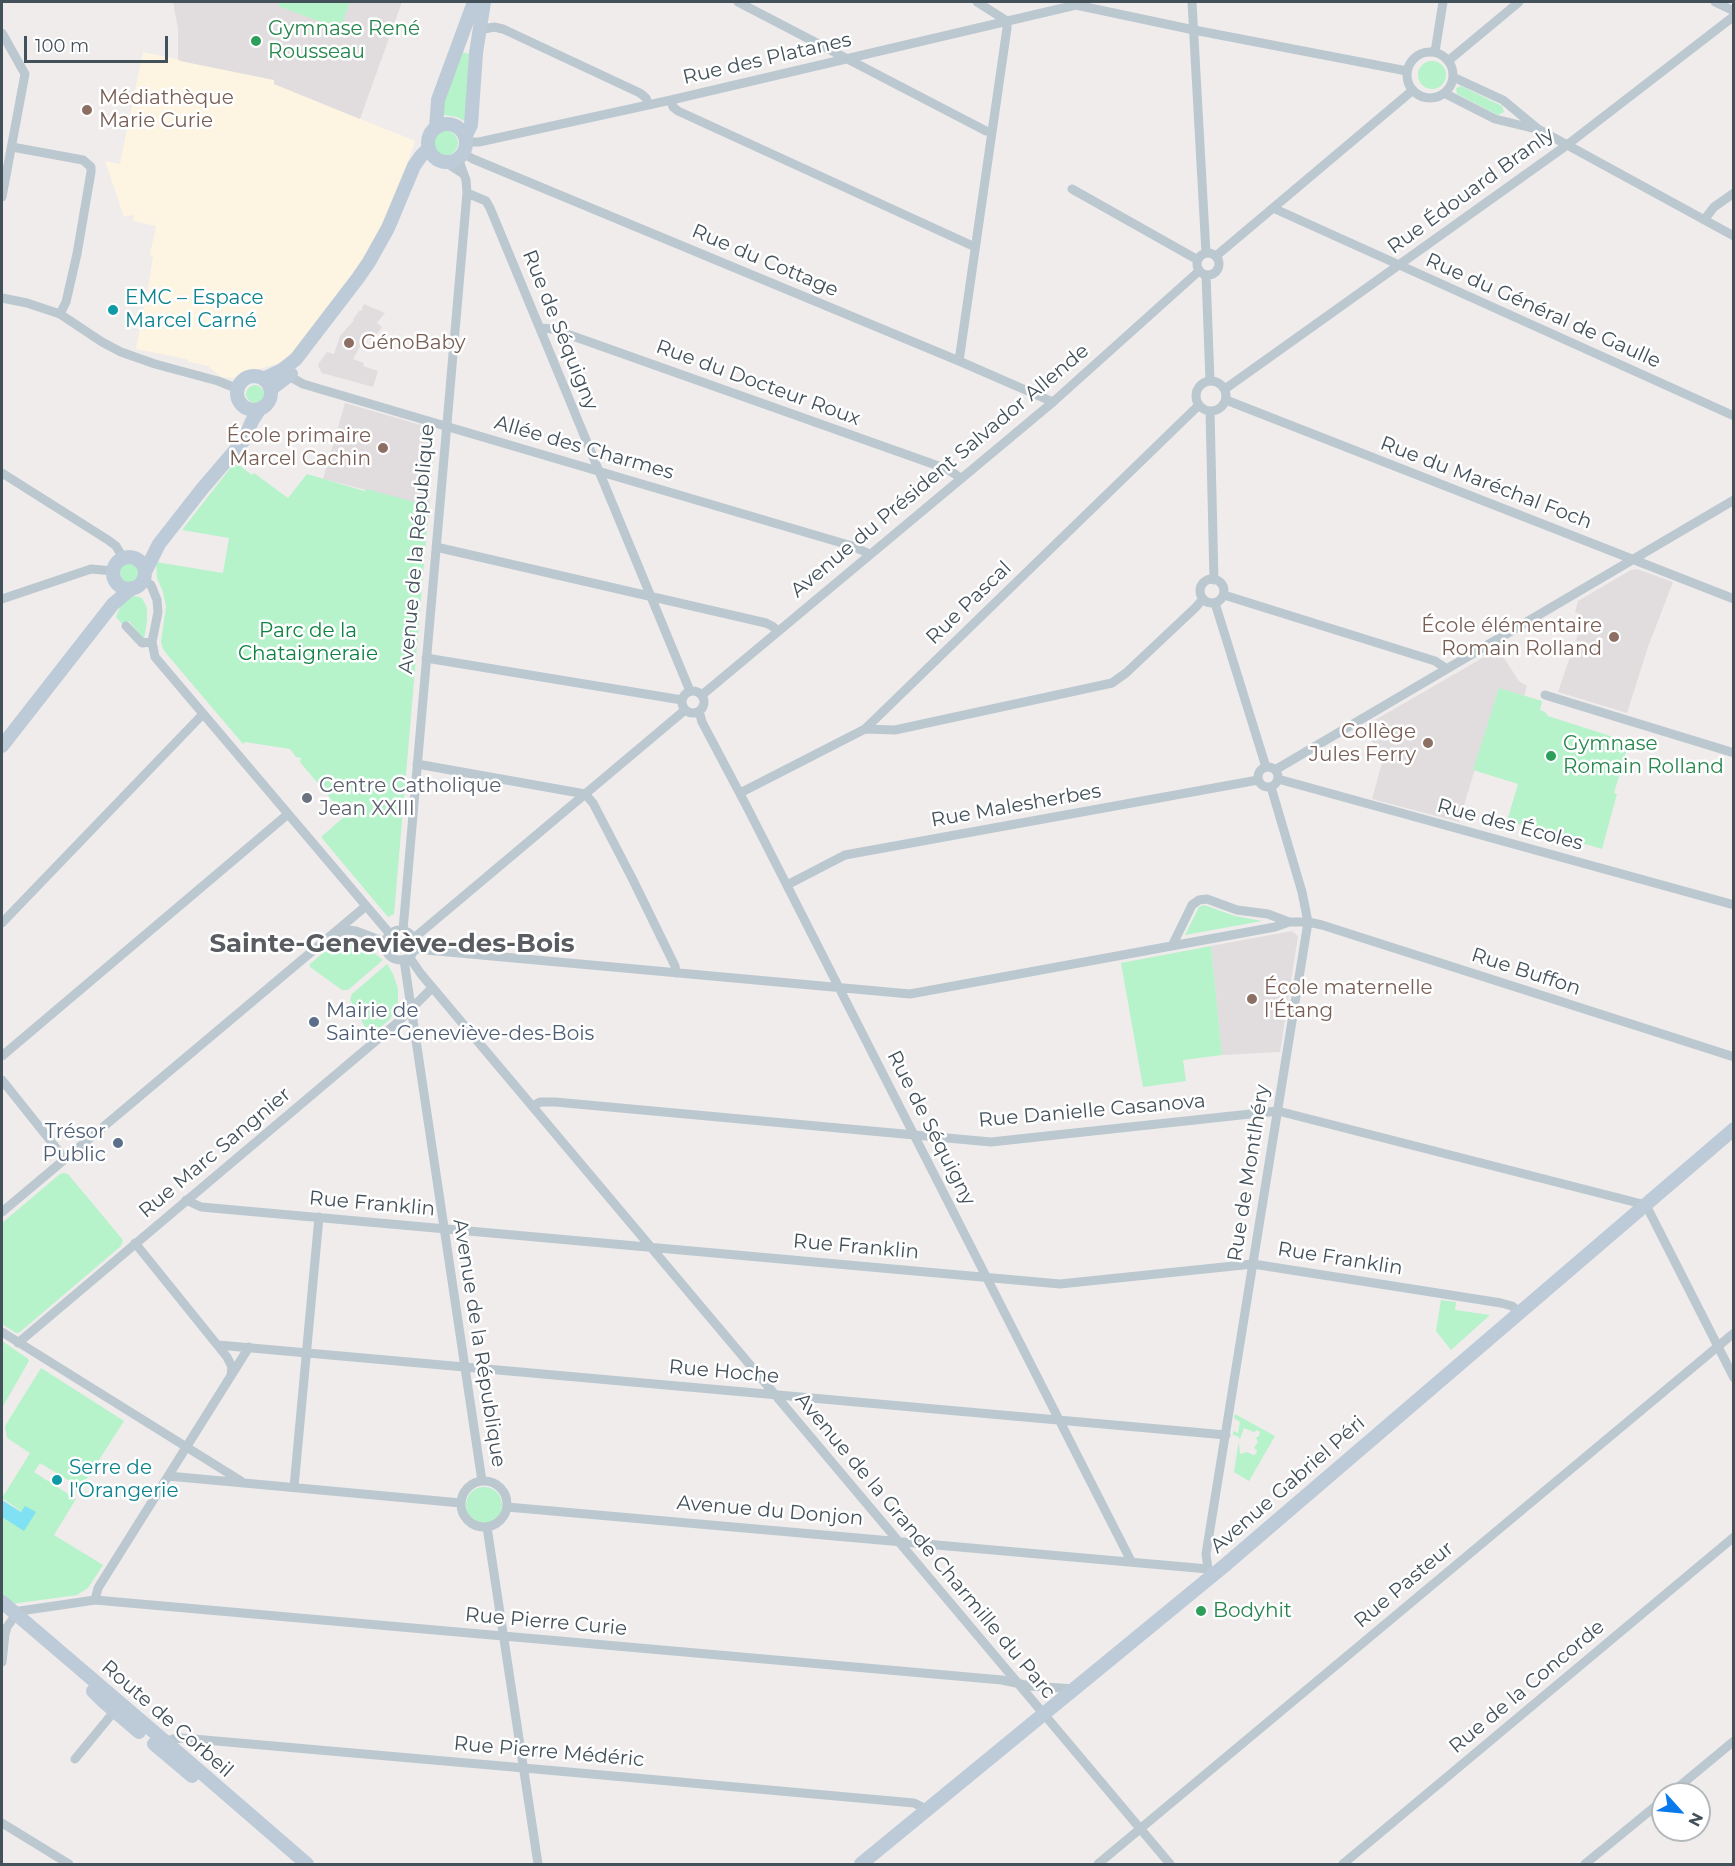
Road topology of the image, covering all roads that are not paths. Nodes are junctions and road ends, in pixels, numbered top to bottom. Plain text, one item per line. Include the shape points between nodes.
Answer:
1 (474, 2) edge
2 (484, 2) edge
3 (738, 2) edge
4 (977, 2) edge
5 (1192, 2) edge
6 (1443, 2) edge
7 (1519, 2) edge
8 (1715, 2) edge
9 (1076, 3) edge
10 (1734, 11) edge
11 (1734, 16) edge
12 (1006, 21) junction
13 (479, 30) junction
14 (1194, 30) junction
15 (2, 33) edge
16 (1435, 52) junction
17 (846, 58) junction
18 (1448, 61) junction
19 (1407, 71) junction
20 (1453, 77) junction
21 (1413, 90) junction
22 (1444, 93) junction
23 (671, 100) junction
24 (648, 104) junction
25 (436, 128) junction
26 (1538, 129) junction
27 (992, 132) junction
28 (1567, 145) junction
29 (12, 147) junction
30 (451, 151) junction
31 (1072, 189) dead end
32 (467, 193) junction
33 (1734, 193) edge
34 (2, 197) edge
35 (1273, 208) junction
36 (1704, 220) junction
37 (1734, 236) edge
38 (975, 247) junction
39 (1206, 253) junction
40 (1216, 256) junction
41 (1198, 260) junction
42 (1398, 266) junction
43 (1203, 273) junction
44 (2, 298) edge
45 (60, 314) junction
46 (540, 328) junction
47 (959, 361) junction
48 (289, 376) junction
49 (1210, 381) junction
50 (267, 384) junction
51 (238, 389) junction
52 (1225, 389) junction
53 (1226, 400) junction
54 (1053, 402) junction
55 (1199, 405) junction
56 (253, 409) junction
57 (1210, 411) junction
58 (1734, 416) edge
59 (446, 426) junction
60 (598, 471) junction
61 (2, 473) edge
62 (962, 478) junction
63 (1734, 500) edge
64 (159, 544) junction
65 (436, 547) junction
66 (870, 554) junction
67 (128, 558) junction
68 (1633, 560) junction
69 (115, 577) junction
70 (140, 580) junction
71 (1214, 580) junction
72 (650, 596) junction
73 (1224, 596) junction
74 (2, 599) edge
75 (1203, 599) junction
76 (1734, 599) edge
77 (1215, 603) junction
78 (113, 604) junction
79 (126, 626) dead end
80 (778, 631) junction
81 (152, 642) junction
82 (426, 658) junction
83 (1447, 669) junction
84 (690, 691) junction
85 (702, 695) junction
86 (1545, 695) dead end
87 (683, 705) junction
88 (699, 711) junction
89 (203, 714) junction
90 (865, 729) junction
91 (2, 746) edge
92 (1734, 753) edge
93 (417, 764) junction
94 (1273, 776) junction
95 (1258, 780) junction
96 (740, 793) junction
97 (585, 794) junction
98 (288, 814) junction
99 (787, 885) junction
100 (1734, 905) edge
101 (366, 906) junction
102 (2, 922) edge
103 (1289, 922) junction
104 (1308, 922) junction
105 (403, 930) junction
106 (331, 935) junction
107 (388, 938) junction
108 (414, 938) junction
109 (1172, 946) junction
110 (410, 956) junction
111 (676, 973) junction
112 (432, 988) junction
113 (838, 988) junction
114 (411, 1010) junction
115 (2, 1056) edge
116 (1734, 1057) edge
117 (2, 1080) edge
118 (533, 1106) junction
119 (1278, 1111) junction
120 (1734, 1129) edge
121 (915, 1135) junction
122 (65, 1159) junction
123 (186, 1200) junction
124 (1645, 1205) junction
125 (2, 1212) edge
126 (319, 1217) junction
127 (444, 1228) junction
128 (135, 1243) junction
129 (651, 1247) junction
130 (1253, 1264) junction
131 (987, 1277) junction
132 (1519, 1312) junction
133 (2, 1332) edge
134 (1734, 1333) edge
135 (18, 1343) junction
136 (218, 1345) junction
137 (1718, 1346) junction
138 (249, 1347) junction
139 (306, 1352) junction
140 (464, 1367) junction
141 (231, 1375) junction
142 (1734, 1378) edge
143 (774, 1394) junction
144 (1059, 1419) junction
145 (1226, 1435) junction
146 (186, 1446) junction
147 (168, 1476) junction
148 (482, 1481) junction
149 (243, 1482) junction
150 (294, 1487) junction
151 (461, 1503) junction
152 (507, 1507) junction
153 (487, 1527) junction
154 (1734, 1537) edge
155 (898, 1541) junction
156 (1131, 1561) junction
157 (1211, 1572) junction
158 (95, 1600) junction
159 (2, 1602) edge
160 (9, 1614) edge
161 (504, 1636) junction
162 (2, 1662) edge
163 (1019, 1684) junction
164 (1075, 1689) junction
165 (117, 1708) junction
166 (1044, 1715) junction
167 (140, 1732) junction
168 (1734, 1741) edge
169 (165, 1742) junction
170 (75, 1759) dead end
171 (524, 1768) junction
172 (1684, 1782) edge
173 (928, 1810) junction
174 (1651, 1810) edge
175 (2, 1823) edge
176 (1140, 1830) junction
177 (69, 1864) edge
178 (296, 1864) edge
179 (307, 1864) edge
180 (538, 1864) edge
181 (861, 1864) edge
182 (1098, 1864) edge
183 (1170, 1864) edge
184 (1343, 1864) edge
185 (1586, 1864) edge

1 - 25 main road via 438,100
2 - 13 main road
3 - 17 street
4 - 12 street
5 - 14 street
6 - 16 street
7 - 18 street
8 - 10 street
9 - 12 street, Rue des Platanes
9 - 14 street
11 - 28 street, Rue Édouard Branly
12 - 17 street, Rue des Platanes
12 - 27 street
13 - 24 street via 503,29 640,93
13 - 30 main road via 471,125
14 - 19 street
14 - 39 street
15 - 29 street via 26,74
16 - 18 street
16 - 19 street via 1420,54
17 - 23 street, Rue des Platanes
17 - 27 street
18 - 20 street
19 - 21 street
20 - 22 street
20 - 26 street via 1503,100
21 - 22 street via 1425,97
21 - 35 street
22 - 26 street via 1495,119
23 - 24 street, Rue des Platanes
23 - 38 street via 678,111
24 - 30 street, Rue des Platanes
25 - 30 main road via 429,137
25 - 30 main road via 447,124 458,128
26 - 28 street
27 - 38 street
28 - 36 street
28 - 42 street, Rue Édouard Branly
29 - 34 street
29 - 45 street via 83,160 90,166 77,254
30 - 32 street, Avenue de la République via 466,180
30 - 47 street, Rue du Cottage
30 - 48 main road via 417,174 376,266 315,348
30 - 50 main road via 420,156 369,262 296,359
31 - 41 street
32 - 46 street, Rue de Séquigny via 486,201 490,208
32 - 59 street, Avenue de la République
33 - 36 street
35 - 40 street
35 - 42 street, Rue du Général de Gaulle
36 - 37 street
38 - 47 street
39 - 40 street
39 - 41 street
40 - 43 street via 1218,270
41 - 43 street via 1197,266
42 - 52 street, Rue Édouard Branly
42 - 58 street, Rue du Général de Gaulle
43 - 49 street
43 - 54 street, Avenue du Président Salvador Allende
44 - 45 street
45 - 51 street via 121,352
46 - 60 street, Rue de Séquigny
46 - 62 street, Rue du Docteur Roux via 553,329 936,465
47 - 54 street, Rue du Cottage
48 - 50 main road
48 - 59 street, Allée des Charmes via 303,384
49 - 52 street
49 - 55 street via 1199,387
50 - 51 main road via 255,376 247,378
50 - 56 main road via 271,394 268,404
51 - 56 main road via 240,402
52 - 53 street
53 - 57 street via 1220,409
53 - 68 street, Rue du Maréchal Foch
54 - 62 street, Avenue du Président Salvador Allende
55 - 57 street
55 - 90 street, Rue Pascal
56 - 64 main road via 244,440
57 - 71 street
59 - 60 street, Allée des Charmes
59 - 65 street, Avenue de la République
60 - 66 street, Allée des Charmes
60 - 72 street, Rue de Séquigny
61 - 67 street via 108,540
62 - 66 street, Avenue du Président Salvador Allende
63 - 68 street
64 - 67 main road
64 - 70 main road
65 - 72 street
65 - 82 street, Avenue de la République
66 - 80 street, Avenue du Président Salvador Allende
67 - 69 main road via 117,563
67 - 70 main road via 141,563
68 - 76 street, Rue du Maréchal Foch
68 - 83 street
69 - 70 main road via 124,588
69 - 74 street via 91,569
69 - 78 main road
70 - 78 main road
70 - 81 street via 151,585 158,600
71 - 73 street via 1224,587
71 - 75 street via 1202,585
72 - 80 street via 766,623
72 - 84 street, Rue de Séquigny
73 - 77 street
73 - 83 street via 1436,661
75 - 77 street
75 - 90 street via 1112,683 895,730
77 - 94 street, Rue de Montlhéry
78 - 91 main road
79 - 81 street via 142,643
80 - 85 street, Avenue du Président Salvador Allende
81 - 89 street via 155,657
82 - 87 street
82 - 93 street, Avenue de la République
83 - 94 street
84 - 85 street
84 - 87 street via 683,696
85 - 88 street via 704,702
86 - 92 street
87 - 88 street via 692,713
87 - 97 street
88 - 96 street, Rue de Séquigny
89 - 98 street
89 - 102 street
90 - 96 street, Rue Pascal
93 - 97 street
93 - 105 street, Avenue de la République
94 - 95 street, Rue des Écoles via 1263,786
94 - 95 street via 1259,772
94 - 100 street, Rue des Écoles
94 - 104 street, Rue de Montlhéry
95 - 99 street, Rue Malesherbes via 845,855
96 - 99 street, Rue de Séquigny
97 - 108 street
97 - 111 street via 633,880
98 - 101 street
98 - 115 street
99 - 113 street, Rue de Séquigny
101 - 106 street
101 - 107 street
103 - 104 street, Rue Buffon
103 - 109 street
103 - 109 street via 1203,898 1192,905
104 - 116 street, Rue Buffon
104 - 119 street, Rue de Montlhéry
105 - 107 street
105 - 108 street
106 - 107 street via 348,930
106 - 122 street
107 - 110 street via 385,947 390,956 399,961
108 - 110 street
109 - 113 street via 924,993
110 - 111 street
110 - 112 street, Avenue de la Grande Charmille du Parc
110 - 114 street, Avenue de la République
111 - 113 street
112 - 114 street, Rue Marc Sangnier
112 - 118 street, Avenue de la Grande Charmille du Parc
113 - 121 street, Rue de Séquigny
114 - 123 street, Rue Marc Sangnier
114 - 127 street, Avenue de la République
117 - 122 street
118 - 121 street, Rue Danielle Casanova via 555,1102
118 - 129 street, Avenue de la Grande Charmille du Parc
119 - 121 street, Rue Danielle Casanova via 991,1142
119 - 124 street, Rue Danielle Casanova
119 - 130 street, Rue de Montlhéry
120 - 124 main road, Avenue Gabriel Péri
121 - 131 street, Rue de Séquigny
122 - 125 street
123 - 126 street, Rue Franklin via 201,1207
123 - 128 street, Rue Marc Sangnier
124 - 132 main road, Avenue Gabriel Péri
124 - 137 street
126 - 127 street, Rue Franklin
126 - 139 street
127 - 129 street, Rue Franklin
127 - 140 street, Avenue de la République
128 - 135 street, Rue Marc Sangnier
128 - 136 street
129 - 131 street, Rue Franklin
129 - 143 street, Avenue de la Grande Charmille du Parc
130 - 131 street, Rue Franklin via 1070,1284
130 - 132 street, Rue Franklin via 1501,1303
130 - 145 street, Rue de Montlhéry
131 - 144 street, Rue de Séquigny
132 - 157 main road, Avenue Gabriel Péri
133 - 135 street
134 - 137 street, Rue Pasteur
135 - 146 street
136 - 138 street, Rue Hoche
136 - 141 street via 231,1362
137 - 142 street
137 - 176 street, Rue Pasteur
138 - 139 street, Rue Hoche
138 - 141 street
139 - 140 street, Rue Hoche
139 - 150 street
140 - 143 street, Rue Hoche
140 - 148 street, Avenue de la République
141 - 146 street
143 - 144 street, Rue Hoche
143 - 155 street, Avenue de la Grande Charmille du Parc
144 - 145 street, Rue Hoche
144 - 156 street, Rue de Séquigny
145 - 157 street, Rue de Montlhéry via 1206,1554
146 - 147 street
146 - 149 street
147 - 149 street
147 - 158 street via 98,1588
148 - 151 street via 470,1486
148 - 152 street via 501,1488
149 - 150 street
150 - 151 street
151 - 153 street via 469,1521
152 - 153 street via 501,1520
152 - 155 street, Avenue du Donjon
153 - 161 street
154 - 184 street, Rue de la Concorde
155 - 156 street, Avenue du Donjon
155 - 163 street, Avenue de la Grande Charmille du Parc
156 - 157 street, Avenue du Donjon
157 - 164 main road, Avenue Gabriel Péri
158 - 160 street, Rue Pierre Curie
158 - 161 street, Rue Pierre Curie
159 - 160 main road, Route de Corbeil
160 - 162 street
160 - 165 main road, Route de Corbeil
161 - 163 street, Rue Pierre Curie
161 - 171 street
163 - 164 street, Rue Pierre Curie
163 - 166 street, Avenue de la Grande Charmille du Parc
164 - 166 main road, Avenue Gabriel Péri
165 - 167 main road, Route de Corbeil
165 - 169 main road, Route de Corbeil
165 - 170 street
166 - 173 main road, Avenue Gabriel Péri
166 - 176 street, Avenue de la Grande Charmille du Parc
167 - 169 main road
167 - 178 main road, Route de Corbeil
168 - 172 street
169 - 171 street, Rue Pierre Médéric via 182,1738
169 - 179 main road, Route de Corbeil
171 - 173 street, Rue Pierre Médéric via 914,1803
171 - 180 street
173 - 181 main road, Avenue Gabriel Péri
174 - 185 street
175 - 177 street
176 - 182 street, Rue Pasteur
176 - 183 street, Avenue de la Grande Charmille du Parc

